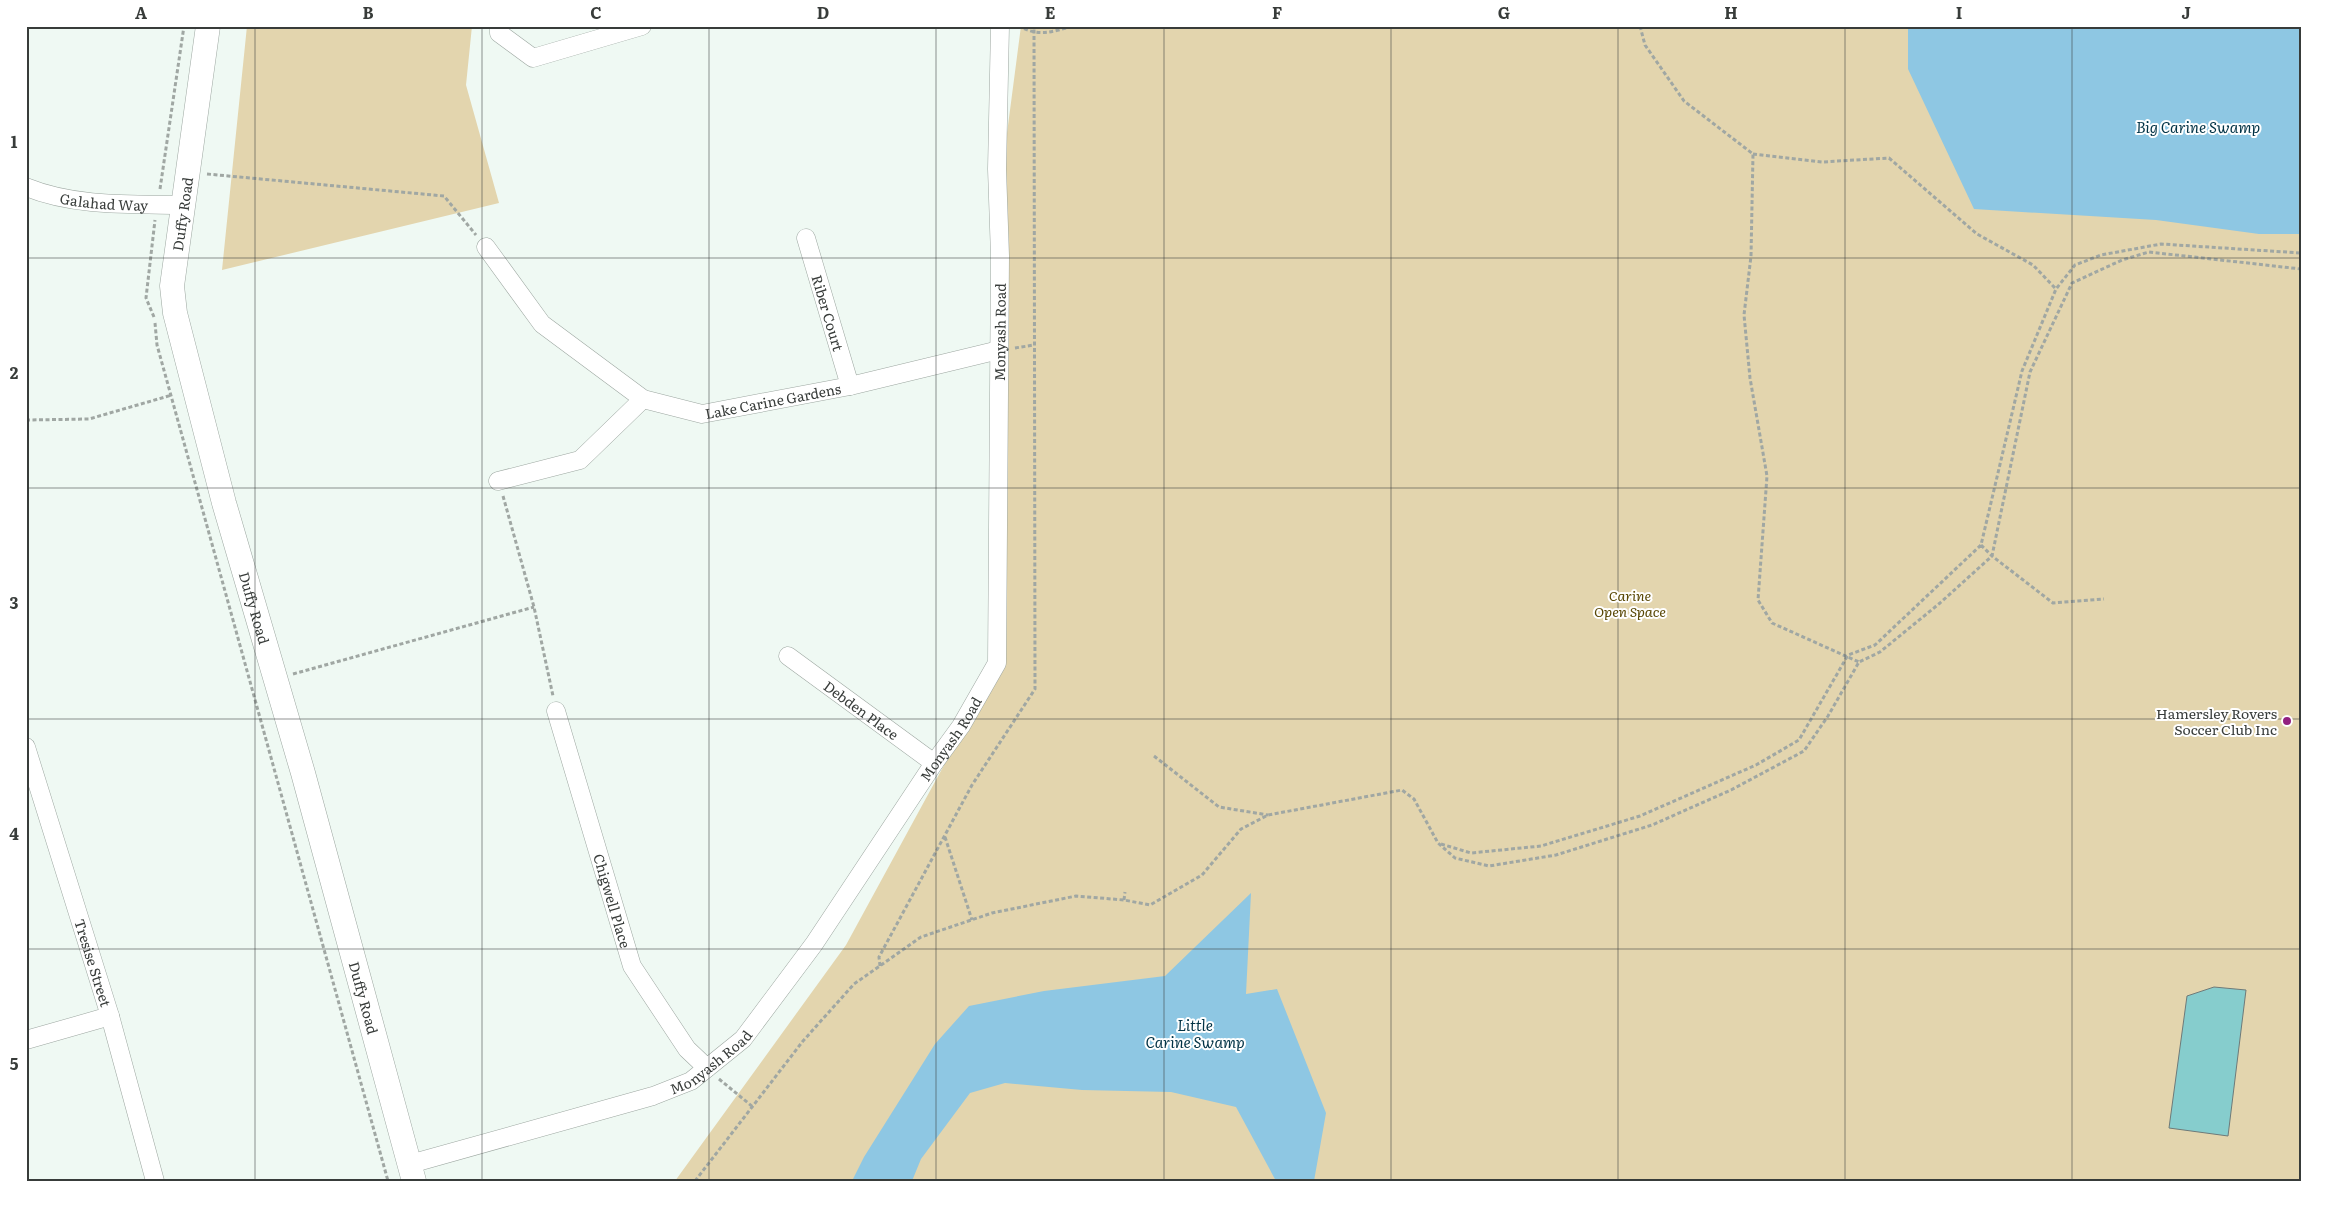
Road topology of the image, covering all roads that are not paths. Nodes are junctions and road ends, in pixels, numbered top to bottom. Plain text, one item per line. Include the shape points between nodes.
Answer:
1 (208, 26) edge
2 (499, 26) edge
3 (642, 26) edge
4 (1000, 26) edge
5 (26, 187) edge
6 (183, 205) junction
7 (806, 238) dead end
8 (486, 247) road end
9 (999, 350) junction
10 (850, 386) junction
11 (642, 399) junction
12 (498, 481) road end
13 (788, 656) dead end
14 (556, 712) road end
15 (26, 747) edge
16 (934, 763) junction
17 (110, 1016) junction
18 (26, 1040) edge
19 (707, 1068) junction
20 (412, 1173) edge
21 (155, 1181) edge

1 - 6 main road, Duffy Road
2 - 3 street via 499,33 532,58
4 - 9 street, Monyash Road via 997,169
5 - 6 street, Galahad Way via 84,201
6 - 20 main road, Duffy Road via 172,286 175,313
7 - 10 street, Riber Court
8 - 11 street, Lake Carine Gardens via 542,324
9 - 10 street, Lake Carine Gardens
9 - 16 street, Monyash Road via 997,664 961,726
10 - 11 street, Lake Carine Gardens via 702,414
11 - 12 street via 580,460
13 - 16 street, Debden Place
14 - 19 street, Chigwell Place via 632,966 687,1049
15 - 17 street, Tresise Street
16 - 19 street, Monyash Road via 814,944 743,1039
17 - 18 street
17 - 21 street, Tresise Street
19 - 20 street, Monyash Road via 691,1081 653,1096

